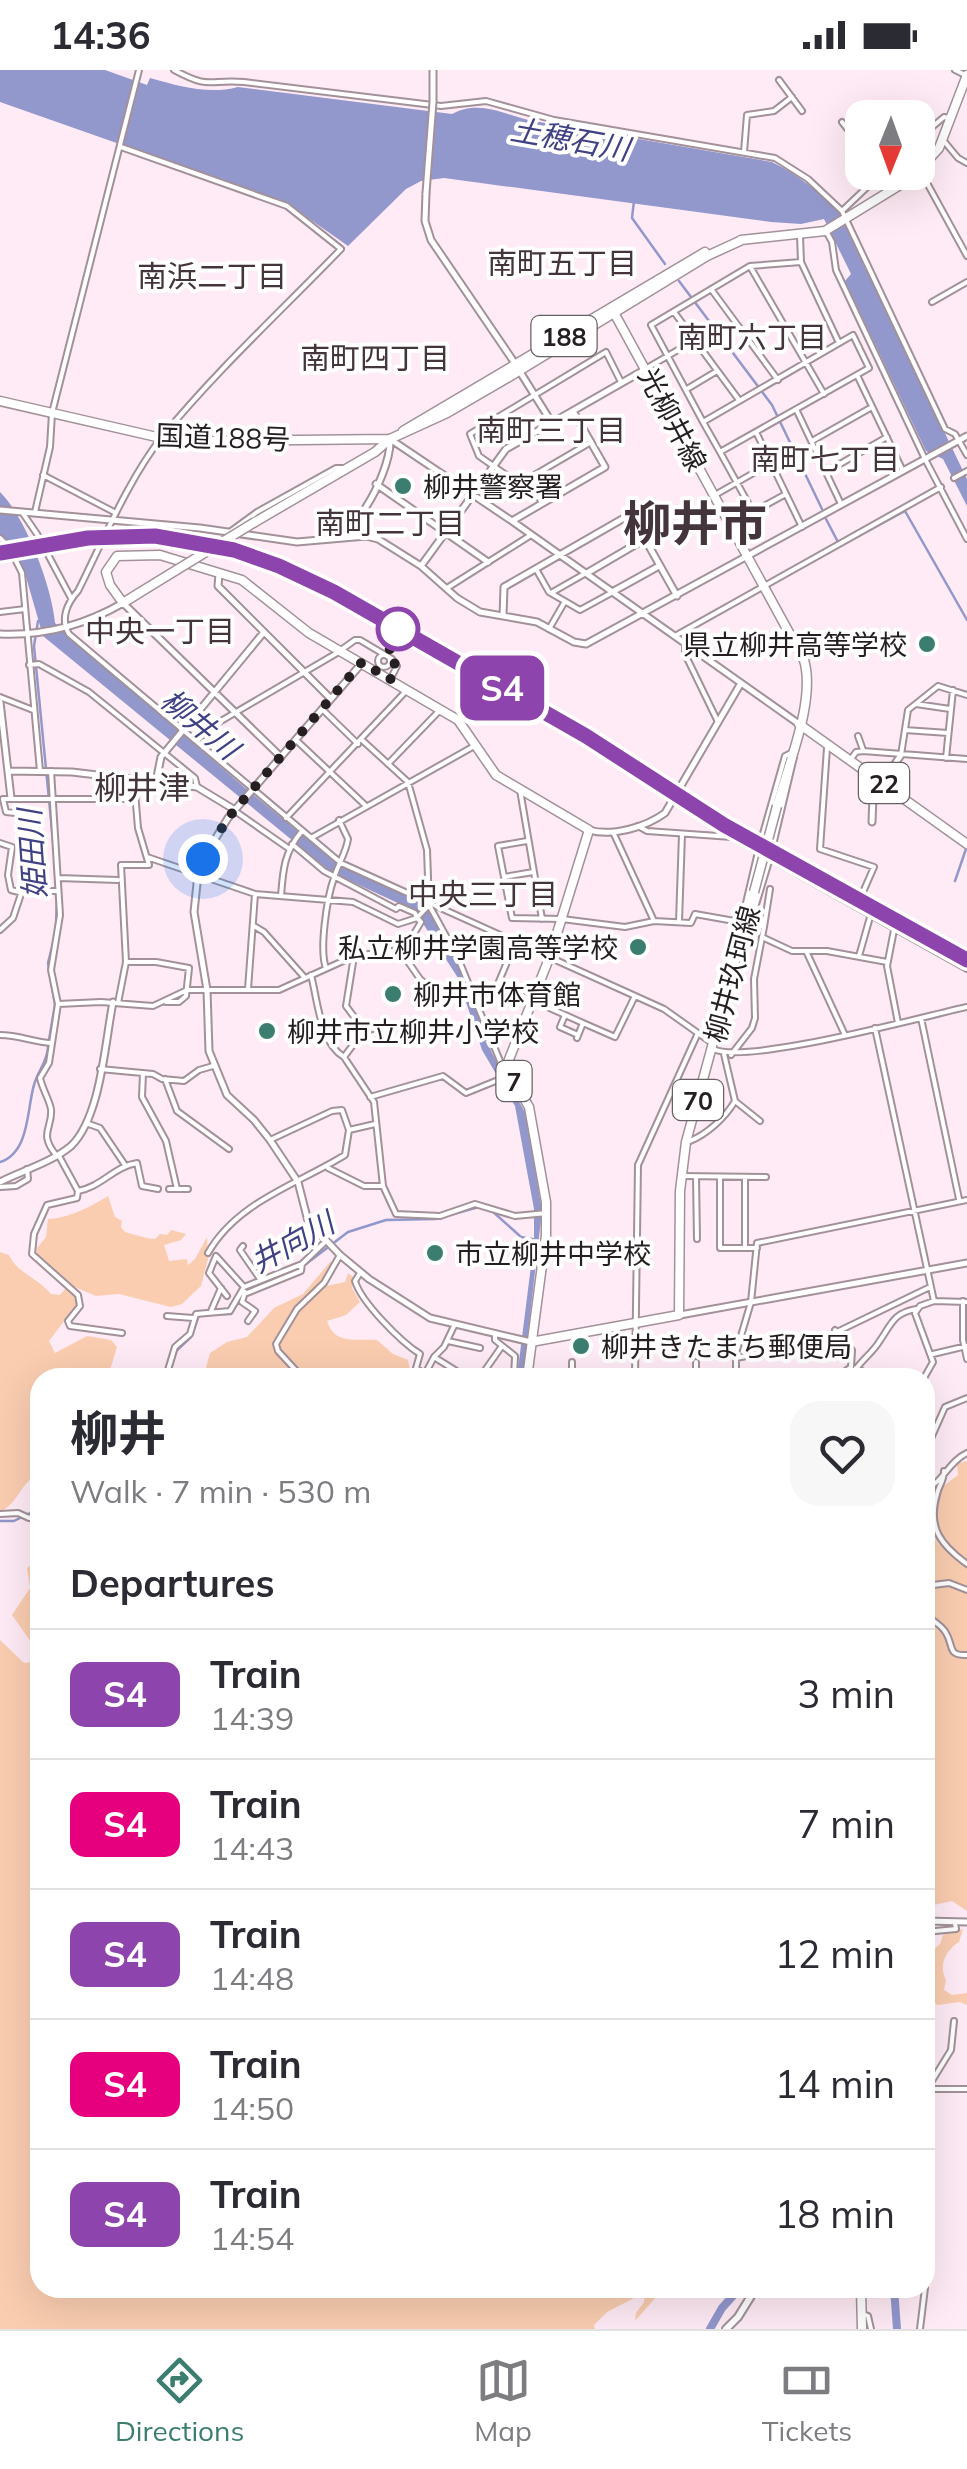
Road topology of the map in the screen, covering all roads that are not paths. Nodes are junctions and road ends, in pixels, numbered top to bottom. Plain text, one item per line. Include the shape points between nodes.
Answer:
1 (174, 70) edge
2 (434, 70) edge
3 (955, 70) edge
4 (138, 73) edge
5 (967, 76) edge
6 (779, 80) dead end
7 (792, 97) junction
8 (802, 111) dead end
9 (952, 119) junction
10 (842, 122) dead end
11 (935, 124) edge
12 (845, 126) edge
13 (943, 140) junction
14 (121, 146) junction
15 (935, 151) edge
16 (744, 152) junction
17 (967, 163) edge
18 (867, 190) edge
19 (890, 190) edge
20 (930, 190) edge
21 (844, 217) junction
22 (827, 230) junction
23 (800, 236) junction
24 (967, 256) edge
25 (801, 262) junction
26 (750, 266) junction
27 (967, 282) edge
28 (711, 289) junction
29 (932, 302) dead end
30 (613, 310) junction
31 (674, 312) junction
32 (694, 340) junction
33 (839, 343) junction
34 (667, 356) junction
35 (806, 362) junction
36 (518, 368) junction
37 (646, 368) junction
38 (717, 370) junction
39 (857, 375) junction
40 (778, 380) junction
41 (622, 383) junction
42 (686, 390) junction
43 (824, 394) junction
44 (535, 395) junction
45 (0, 401) edge
46 (740, 401) junction
47 (872, 407) junction
48 (796, 408) junction
49 (573, 411) junction
50 (52, 413) junction
51 (703, 422) junction
52 (552, 423) junction
53 (756, 432) junction
54 (967, 436) edge
55 (887, 437) junction
56 (161, 438) junction
57 (390, 439) junction
58 (350, 440) junction
59 (959, 440) junction
60 (812, 441) junction
61 (590, 442) junction
62 (720, 452) junction
63 (967, 455) edge
64 (366, 456) junction
65 (928, 458) junction
66 (771, 463) junction
67 (352, 465) junction
68 (492, 465) junction
69 (382, 469) junction
70 (903, 471) junction
71 (966, 471) edge
72 (826, 472) junction
73 (43, 475) junction
74 (954, 478) dead end
75 (736, 483) junction
76 (376, 484) junction
77 (519, 484) junction
78 (940, 487) junction
79 (472, 494) junction
80 (786, 494) junction
81 (715, 495) junction
82 (545, 502) junction
83 (842, 505) junction
84 (0, 510) edge
85 (20, 512) junction
86 (35, 514) junction
87 (114, 517) junction
88 (512, 521) junction
89 (802, 527) junction
90 (230, 532) junction
91 (445, 532) junction
92 (352, 535) junction
93 (532, 535) junction
94 (0, 538) edge
95 (645, 539) junction
96 (967, 539) edge
97 (560, 555) junction
98 (748, 557) junction
99 (488, 562) junction
100 (421, 566) junction
101 (659, 566) junction
102 (536, 569) junction
103 (220, 572) junction
104 (586, 573) junction
105 (764, 586) junction
106 (447, 588) junction
107 (613, 592) junction
108 (550, 593) junction
109 (677, 596) junction
110 (71, 598) junction
111 (564, 602) junction
112 (123, 603) junction
113 (25, 609) junction
114 (0, 612) edge
115 (645, 614) junction
116 (503, 616) junction
117 (63, 627) junction
118 (549, 629) junction
119 (264, 632) junction
120 (0, 634) edge
121 (27, 634) junction
122 (676, 636) junction
123 (686, 644) junction
124 (339, 652) junction
125 (362, 662) junction
126 (30, 665) junction
127 (305, 674) junction
128 (390, 680) junction
129 (741, 683) junction
130 (407, 690) junction
131 (953, 690) junction
132 (215, 694) junction
133 (967, 696) edge
134 (331, 698) junction
135 (0, 700) edge
136 (916, 704) junction
137 (950, 709) junction
138 (33, 710) junction
139 (322, 710) junction
140 (440, 710) junction
141 (235, 713) junction
142 (718, 722) junction
143 (799, 724) junction
144 (905, 730) junction
145 (183, 732) junction
146 (948, 733) junction
147 (858, 736) dead end
148 (296, 740) junction
149 (197, 742) junction
150 (360, 742) junction
151 (827, 743) junction
152 (476, 745) junction
153 (167, 750) junction
154 (862, 751) junction
155 (791, 753) junction
156 (902, 754) junction
157 (281, 757) junction
158 (946, 758) junction
159 (850, 760) junction
160 (967, 760) edge
161 (388, 764) junction
162 (0, 771) edge
163 (8, 771) junction
164 (47, 771) junction
165 (330, 771) junction
166 (134, 780) junction
167 (156, 782) junction
168 (408, 782) junction
169 (882, 782) junction
170 (196, 787) junction
171 (520, 790) junction
172 (252, 791) junction
173 (11, 798) junction
174 (52, 798) junction
175 (135, 798) junction
176 (365, 805) junction
177 (235, 810) junction
178 (32, 815) dead end
179 (286, 818) junction
180 (339, 820) junction
181 (872, 822) dead end
182 (638, 826) junction
183 (588, 830) junction
184 (302, 832) junction
185 (613, 832) junction
186 (682, 834) junction
187 (754, 836) dead end
188 (762, 837) junction
189 (311, 838) junction
190 (527, 840) junction
191 (0, 842) edge
192 (291, 844) junction
193 (967, 844) edge
194 (758, 851) junction
195 (147, 857) junction
196 (770, 858) junction
197 (341, 863) junction
198 (533, 872) junction
199 (198, 874) junction
200 (752, 874) junction
201 (334, 876) junction
202 (504, 877) junction
203 (58, 878) junction
204 (764, 878) junction
205 (120, 880) junction
206 (770, 889) dead end
207 (58, 891) junction
208 (21, 892) junction
209 (863, 892) dead end
210 (255, 894) junction
211 (281, 896) junction
212 (330, 899) junction
213 (428, 907) junction
214 (871, 916) junction
215 (418, 917) junction
216 (542, 919) junction
217 (562, 919) junction
218 (654, 920) junction
219 (679, 922) junction
220 (740, 922) junction
221 (751, 923) junction
222 (254, 926) junction
223 (764, 927) junction
224 (895, 929) junction
225 (0, 930) edge
226 (762, 937) junction
227 (516, 941) junction
228 (807, 952) junction
229 (402, 953) junction
230 (354, 956) junction
231 (550, 956) junction
232 (859, 956) junction
233 (126, 962) junction
234 (888, 962) junction
235 (734, 966) junction
236 (326, 968) junction
237 (967, 969) edge
238 (308, 977) junction
239 (498, 986) junction
240 (187, 990) junction
241 (207, 990) junction
242 (248, 990) junction
243 (470, 990) junction
244 (636, 996) junction
245 (532, 999) junction
246 (115, 1003) junction
247 (58, 1004) junction
248 (967, 1007) edge
249 (565, 1014) junction
250 (922, 1018) junction
251 (583, 1023) junction
252 (898, 1023) junction
253 (396, 1026) dead end
254 (875, 1028) junction
255 (364, 1030) junction
256 (698, 1033) junction
257 (0, 1035) edge
258 (845, 1035) junction
259 (52, 1044) junction
260 (713, 1047) junction
261 (728, 1054) junction
262 (344, 1058) junction
263 (213, 1066) junction
264 (100, 1069) junction
265 (142, 1073) junction
266 (508, 1073) junction
267 (166, 1079) junction
268 (370, 1098) junction
269 (735, 1101) junction
270 (760, 1121) dead end
271 (86, 1123) junction
272 (376, 1124) junction
273 (349, 1130) junction
274 (270, 1140) junction
275 (686, 1142) junction
276 (228, 1149) dead end
277 (57, 1154) junction
278 (125, 1165) junction
279 (327, 1166) junction
280 (681, 1176) junction
281 (696, 1177) junction
282 (720, 1177) junction
283 (745, 1177) junction
284 (766, 1177) dead end
285 (298, 1182) junction
286 (0, 1185) edge
287 (383, 1186) junction
288 (158, 1189) dead end
289 (169, 1189) dead end
290 (177, 1189) junction
291 (188, 1189) dead end
292 (78, 1191) junction
293 (967, 1200) edge
294 (959, 1201) junction
295 (913, 1210) junction
296 (546, 1213) junction
297 (698, 1239) dead end
298 (326, 1241) junction
299 (244, 1246) dead end
300 (544, 1248) junction
301 (745, 1248) junction
302 (756, 1248) junction
303 (637, 1249) junction
304 (208, 1254) dead end
305 (340, 1255) junction
306 (967, 1264) edge
307 (302, 1265) junction
308 (926, 1268) junction
309 (360, 1272) junction
310 (260, 1279) junction
311 (930, 1287) junction
312 (220, 1288) junction
313 (244, 1291) junction
314 (227, 1296) dead end
315 (934, 1301) junction
316 (751, 1302) junction
317 (965, 1302) edge
318 (916, 1309) junction
319 (212, 1311) junction
320 (680, 1315) junction
321 (168, 1316) dead end
322 (193, 1318) junction
323 (248, 1321) dead end
324 (636, 1323) junction
325 (454, 1326) junction
326 (835, 1330) junction
327 (122, 1333) dead end
328 (495, 1335) junction
329 (448, 1341) junction
330 (529, 1342) junction
331 (502, 1346) junction
332 (965, 1346) edge
333 (480, 1348) dead end
334 (931, 1355) junction
335 (434, 1358) junction
336 (736, 1358) junction
337 (967, 1359) edge
338 (572, 1362) dead end
339 (696, 1362) dead end
340 (169, 1368) edge
341 (293, 1368) edge
342 (416, 1368) edge
343 (428, 1368) edge
344 (451, 1368) edge
345 (487, 1368) edge
346 (514, 1368) edge
347 (528, 1368) edge
348 (572, 1368) edge
349 (635, 1368) edge
350 (696, 1368) edge
351 (736, 1368) edge
352 (854, 1368) joint
353 (930, 1368) edge
354 (967, 1398) edge
355 (935, 1430) edge
356 (967, 1453) edge
357 (944, 1471) junction
358 (935, 1485) edge
359 (935, 1513) edge
360 (0, 1514) edge
361 (30, 1514) edge
362 (935, 1530) edge
363 (967, 1564) edge
364 (935, 1585) edge
365 (967, 1590) edge
366 (935, 1624) edge
367 (967, 1655) edge
368 (935, 1922) edge
369 (967, 1922) edge
370 (955, 1923) junction
371 (935, 1931) edge
372 (954, 2021) dead end
373 (935, 2073) edge
374 (935, 2088) edge
375 (967, 2089) edge
376 (750, 2298) edge
377 (862, 2298) edge
378 (924, 2298) edge
379 (864, 2314) junction
380 (726, 2329) edge
381 (862, 2329) edge
382 (872, 2329) edge
383 (920, 2329) edge

1 - 16 street via 201,84 244,82 441,106 486,101 554,120
2 - 36 street, bridge via 425,222
3 - 5 street
4 - 14 street
5 - 9 main road, 188
6 - 7 street
7 - 8 street
7 - 16 street via 774,111 747,115
9 - 11 street via 944,116
9 - 13 main road, 188
10 - 12 street
13 - 15 main road, 188
13 - 17 street
14 - 50 street
14 - 56 street via 280,203 341,249
16 - 21 street via 784,162
18 - 21 street
19 - 21 main road, 188
20 - 24 street
21 - 22 main road, 188
21 - 59 street via 945,429
22 - 23 main road, 188
22 - 65 street via 836,270
23 - 25 street
23 - 30 main road, 188 via 721,243
25 - 26 street
25 - 33 street
26 - 28 street
26 - 35 street
27 - 29 street
28 - 31 street
28 - 40 street
30 - 36 main road, 188
30 - 37 main road, 光柳井線
31 - 32 street
31 - 34 street via 651,326
32 - 34 street
32 - 38 street
33 - 35 street
33 - 39 street via 854,334 868,368
34 - 37 street
34 - 42 street
35 - 40 street
35 - 43 street
36 - 44 street
36 - 57 main road, 188
37 - 41 street
37 - 81 main road, 光柳井線
38 - 42 street
38 - 46 street
39 - 43 street
39 - 47 street
40 - 46 street
41 - 44 street via 606,352
41 - 49 street
42 - 51 street
43 - 48 street
44 - 52 street
44 - 68 street via 470,434 479,456
45 - 50 main road, 国道188号
46 - 51 street
47 - 55 street
47 - 60 street
48 - 53 street
48 - 60 street
49 - 52 street
49 - 61 street
50 - 56 main road, 国道188号
50 - 73 street
51 - 62 street
52 - 68 street
53 - 62 street
53 - 66 street
54 - 59 street
55 - 70 street
55 - 72 street
56 - 58 main road, 国道188号
56 - 87 street
57 - 58 main road, 国道188号
57 - 64 main road
57 - 69 street
57 - 79 street
58 - 67 main road via 360,449
59 - 63 street
59 - 65 street
60 - 72 street
61 - 77 street
61 - 82 street via 605,467
62 - 75 street
64 - 67 main road
64 - 69 street
65 - 70 street
65 - 78 street
66 - 75 street
66 - 80 street
67 - 90 street via 336,468
67 - 112 main road, bridge
68 - 77 street
68 - 79 street
69 - 76 street
70 - 83 street
71 - 74 street
72 - 83 street
73 - 86 street
73 - 87 street
75 - 80 street via 753,512
75 - 81 street
76 - 91 street
76 - 92 street
77 - 82 street
78 - 96 street
78 - 105 street
79 - 88 street
79 - 91 street
80 - 89 street
81 - 98 main road, 光柳井線
82 - 88 street
83 - 89 street
84 - 85 street
85 - 86 street
85 - 110 street
86 - 87 street
87 - 90 street
87 - 110 street
88 - 93 street
89 - 98 street
90 - 92 street via 307,542
91 - 99 street
91 - 100 street
92 - 100 street via 378,538
93 - 97 street
93 - 99 street
94 - 113 street via 20,566
95 - 97 street via 631,514
95 - 101 street
95 - 104 street
97 - 102 street
97 - 104 street
98 - 105 main road, 光柳井線
98 - 109 street
99 - 106 street
100 - 106 street
101 - 107 street
101 - 109 street
102 - 108 street
102 - 116 street via 504,587
103 - 112 main road via 160,556 117,556 106,572
103 - 119 street via 218,586
103 - 124 main road via 242,580
104 - 107 street
104 - 108 street
105 - 122 street
105 - 143 main road, 光柳井線 via 808,674
106 - 116 street via 480,612
107 - 111 street via 580,610
107 - 115 street
108 - 111 street
109 - 115 street
110 - 117 street
111 - 118 street
112 - 117 street via 92,621
112 - 132 street
113 - 114 street
113 - 121 street
115 - 118 street via 586,644
115 - 122 street
116 - 118 street
117 - 121 street
117 - 145 street
119 - 127 street
119 - 132 street
120 - 121 street
121 - 126 street
122 - 123 street
123 - 129 street
123 - 142 street
124 - 125 main road
124 - 127 street
124 - 128 street via 354,640 387,656 397,666
125 - 128 main road
125 - 134 street
126 - 138 street
126 - 153 street via 89,692
127 - 134 street
127 - 141 street
128 - 130 main road
129 - 142 street
129 - 143 street
130 - 140 main road
130 - 150 street
131 - 133 street
131 - 136 street via 938,686
131 - 137 street
132 - 141 street
132 - 145 street
134 - 139 street
135 - 138 street
135 - 163 street
136 - 137 street
136 - 144 street via 906,712
137 - 146 street
138 - 164 street
139 - 148 street
139 - 150 street
140 - 152 main road via 458,720
140 - 161 street
141 - 149 street
141 - 157 street
142 - 182 street via 665,814
143 - 151 main road, 22
143 - 155 main road, 柳井玖珂線 / 70
144 - 146 street
144 - 156 street
145 - 149 street
145 - 153 street
146 - 158 street
147 - 154 street
148 - 157 street
148 - 165 street
149 - 172 street
150 - 161 street
150 - 165 street
151 - 159 main road, 22
151 - 209 street via 820,849 874,867
152 - 168 street
152 - 171 main road via 490,768
153 - 167 street
153 - 170 street
154 - 156 street
154 - 159 street
155 - 188 street
155 - 188 street via 795,762 774,841
155 - 235 main road, 柳井玖珂線 / 70, bridge
156 - 158 street
156 - 169 street
157 - 172 street
158 - 160 street
159 - 169 main road, 22
161 - 168 street
162 - 163 street
163 - 164 street
163 - 173 street
164 - 166 street
164 - 174 street
165 - 176 street
165 - 179 street
166 - 167 street
166 - 175 street
167 - 170 street
168 - 176 street
168 - 213 street via 427,850
169 - 181 street via 873,796
169 - 193 main road, 22
170 - 177 street
171 - 183 main road
171 - 190 street
172 - 177 street
172 - 179 street
173 - 174 street
173 - 178 street via 3,799 6,812
174 - 175 street
174 - 203 street
175 - 195 street
176 - 180 street
177 - 192 street
177 - 199 street
179 - 184 street
180 - 189 street
180 - 197 street via 348,838
182 - 185 street
182 - 186 street
183 - 185 street
183 - 217 main road, 7
184 - 189 street
184 - 192 street
185 - 218 street
186 - 194 street via 732,837
186 - 219 street
187 - 188 street
189 - 197 street
190 - 198 street
190 - 202 street via 498,846
191 - 208 street via 12,847 10,888
192 - 201 street
192 - 211 street
194 - 196 street
194 - 200 street
195 - 199 street
195 - 205 street via 149,865 121,865
196 - 204 street
196 - 214 street
197 - 201 street
197 - 213 street
198 - 202 street
198 - 216 street
199 - 210 street
199 - 241 street via 196,933
200 - 204 street
200 - 220 street
201 - 212 street
201 - 215 street
202 - 216 street via 512,918
203 - 205 street
203 - 207 street
204 - 221 street
205 - 233 street
206 - 223 street
207 - 208 street
207 - 247 street via 60,927 51,970
208 - 225 street via 13,918
210 - 211 street
210 - 222 street
211 - 212 street
212 - 215 street via 353,902 398,924
212 - 236 street
213 - 215 street
213 - 227 street
213 - 243 street
214 - 224 street
214 - 232 street
215 - 229 street
216 - 217 street
217 - 218 street via 625,926
217 - 231 main road, 7
218 - 219 street
219 - 220 street via 691,923 694,914
220 - 235 street
221 - 223 street
221 - 235 street
222 - 238 street
222 - 242 street
223 - 226 street
224 - 234 street
224 - 237 street
226 - 228 street
226 - 261 street via 755,1018
227 - 231 street
227 - 239 street
228 - 232 street
228 - 258 street
229 - 230 street
229 - 243 street via 432,990
230 - 236 street
230 - 255 street via 346,1006
231 - 244 street
231 - 245 main road, 7
232 - 234 street
233 - 240 street via 187,966
233 - 246 street
234 - 252 street
235 - 260 main road, 柳井玖珂線 / 70
236 - 238 street
238 - 242 street via 280,990
238 - 262 street via 326,1038
239 - 243 street
239 - 245 street
240 - 241 street
240 - 246 street via 153,1006
241 - 242 street
241 - 263 street
243 - 266 street
244 - 251 street via 615,1037
244 - 256 street
245 - 249 street
245 - 266 main road, 7
246 - 247 street
246 - 264 street
247 - 259 street
248 - 250 street
249 - 251 street
249 - 251 street via 560,1026 577,1036
250 - 252 street
250 - 294 street
252 - 254 street
253 - 255 street via 371,1036
254 - 258 street
254 - 295 street
255 - 262 street
256 - 260 street
256 - 303 street via 638,1165
257 - 259 street
258 - 261 street
259 - 277 street via 40,1078 51,1109 48,1146
260 - 261 street
260 - 275 main road, 柳井玖珂線 / 70
261 - 269 street
262 - 268 street
263 - 267 street via 187,1081
263 - 274 street via 227,1095
264 - 265 street
264 - 271 street
265 - 267 street
265 - 290 street via 142,1098 166,1141
266 - 268 street via 466,1093 443,1076
266 - 296 main road, 7 via 529,1108
267 - 276 street via 178,1111
268 - 272 street
269 - 270 street
269 - 275 street via 703,1136
271 - 277 street
271 - 278 street via 100,1128
272 - 273 street
272 - 287 street
273 - 274 street via 342,1110 332,1111
273 - 279 street via 345,1155
274 - 285 street
275 - 280 main road, 柳井玖珂線 / 70
277 - 286 street
277 - 292 street
278 - 288 street via 137,1163 142,1186
278 - 292 street
279 - 285 street
279 - 287 street via 364,1186
280 - 281 street
280 - 320 main road, 柳井玖珂線 / 70
281 - 282 street
281 - 297 street
282 - 283 street
282 - 301 street via 720,1248
283 - 284 street
283 - 301 street
285 - 298 street via 308,1221
285 - 304 street via 248,1208
287 - 296 street via 399,1215 440,1216 476,1204 515,1216
289 - 290 street
290 - 291 street
292 - 327 street via 74,1199 46,1206 32,1254 78,1295 70,1326
293 - 294 street
294 - 295 street
295 - 302 street
295 - 308 street
296 - 300 main road, 7
298 - 305 street
298 - 307 street
299 - 310 street via 240,1250
300 - 303 street
300 - 330 main road, 7
301 - 302 street
302 - 316 street
303 - 324 street
305 - 309 street
305 - 341 street via 276,1344
306 - 308 street
307 - 310 street
307 - 313 street
308 - 311 street
308 - 316 street
309 - 325 street via 422,1314
309 - 342 street via 359,1294 420,1354
310 - 313 street
311 - 315 street
311 - 326 street
312 - 313 street via 209,1274 216,1256
312 - 314 street
312 - 319 street
313 - 319 street via 230,1311
313 - 323 street via 242,1302 254,1310
315 - 317 street
315 - 318 street
316 - 320 street
316 - 336 street
317 - 332 street
318 - 334 street
318 - 352 street via 895,1316
319 - 322 street
320 - 324 main road
321 - 322 street
322 - 340 street
324 - 330 main road
324 - 349 street
325 - 328 street
325 - 329 street
326 - 336 street via 814,1343
326 - 352 street via 852,1350
328 - 330 street
328 - 331 street
329 - 333 street
329 - 335 street
330 - 347 main road, 7
331 - 345 street
331 - 346 street via 515,1356
332 - 334 street
332 - 337 street
334 - 353 street
335 - 343 street
335 - 344 street
336 - 351 street
338 - 348 street
339 - 350 street
354 - 355 street via 945,1407
356 - 357 street
357 - 358 street
357 - 359 street
360 - 361 street
362 - 363 street
364 - 365 street
366 - 367 street via 950,1650
368 - 370 street
369 - 370 street
370 - 371 street via 956,1929
372 - 373 street via 952,2046
374 - 375 street
376 - 380 main road
377 - 379 main road
378 - 383 street
379 - 381 main road
379 - 382 street

